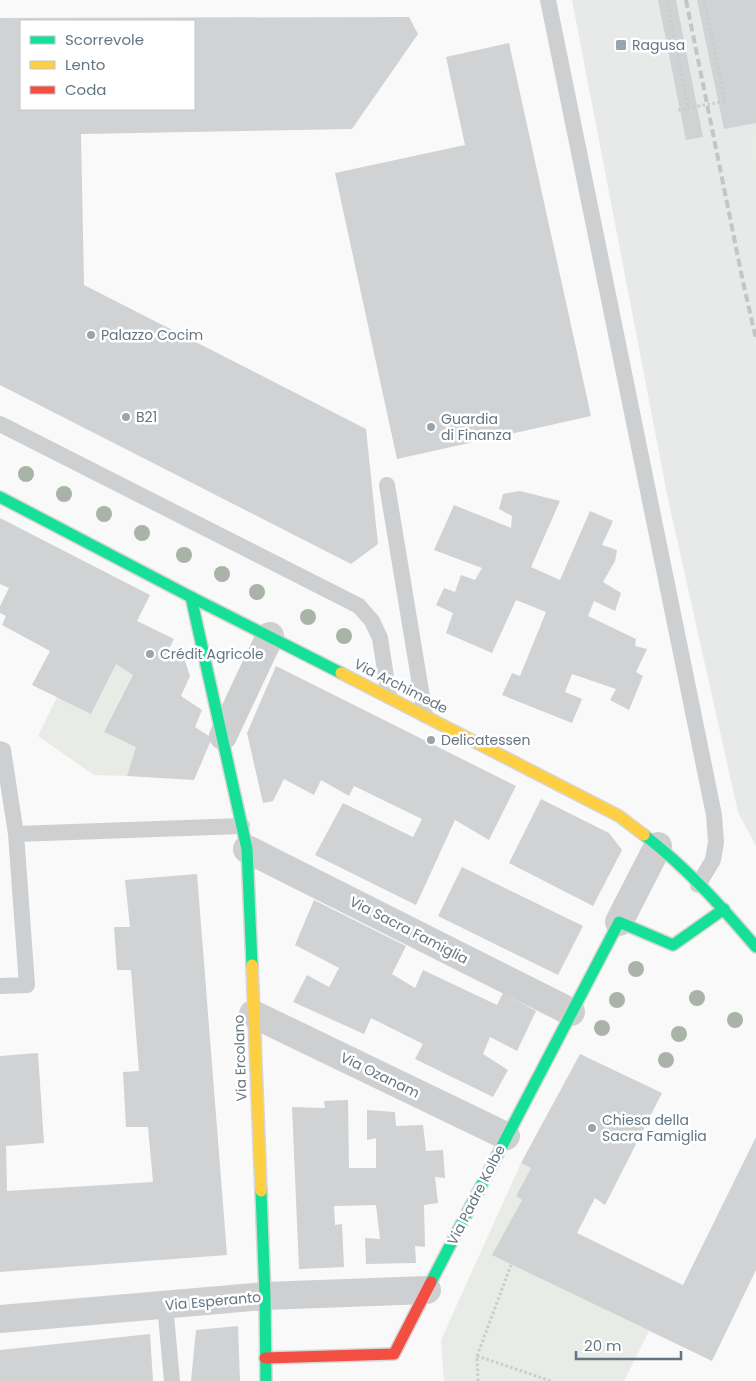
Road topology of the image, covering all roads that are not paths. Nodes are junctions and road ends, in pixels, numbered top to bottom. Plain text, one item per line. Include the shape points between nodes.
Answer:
1 (548, 0) edge
2 (0, 424) edge
3 (387, 485) dead end
4 (0, 496) edge
5 (191, 597) junction
6 (270, 636) junction
7 (390, 696) junction
8 (425, 714) junction
9 (223, 736) junction
10 (0, 748) edge
11 (16, 834) junction
12 (244, 837) junction
13 (658, 846) junction
14 (698, 885) junction
15 (724, 910) junction
16 (619, 922) junction
17 (756, 947) edge
18 (0, 986) edge
19 (571, 1012) junction
20 (253, 1014) junction
21 (506, 1136) junction
22 (427, 1290) junction
23 (265, 1296) junction
24 (166, 1305) junction
25 (0, 1319) edge
26 (266, 1358) junction
27 (172, 1381) edge
28 (266, 1381) edge

1 - 14 lane via 714,815 716,842 713,860
2 - 7 lane via 359,606 372,621 380,638
3 - 8 lane
4 - 5 street, Via Archimede
5 - 6 street, Via Archimede
5 - 9 street, Via Ercolano
6 - 7 street, Via Archimede
6 - 9 street
7 - 8 street, Via Archimede
8 - 13 street, Via Archimede via 619,816
9 - 12 street, Via Ercolano
10 - 11 lane via 3,750
11 - 12 lane
11 - 18 lane via 27,985
12 - 19 street, Via Sacra Famiglia
12 - 20 street, Via Ercolano
13 - 14 street, Via Archimede
13 - 16 street, Via Padre Kolbe
14 - 15 street, Via Archimede
15 - 16 street via 673,945
15 - 17 street, Via Archimede
16 - 19 street, Via Padre Kolbe
19 - 21 street, Via Padre Kolbe
20 - 21 street, Via Ozanam
20 - 23 street, Via Ercolano
21 - 22 street, Via Padre Kolbe
22 - 23 street, Via Esperanto
22 - 26 street, Via Padre Kolbe via 394,1354
23 - 24 street, Via Esperanto
23 - 26 street, Via Ercolano
24 - 25 street, Via Esperanto
24 - 27 lane
26 - 28 street, Via Ercolano

